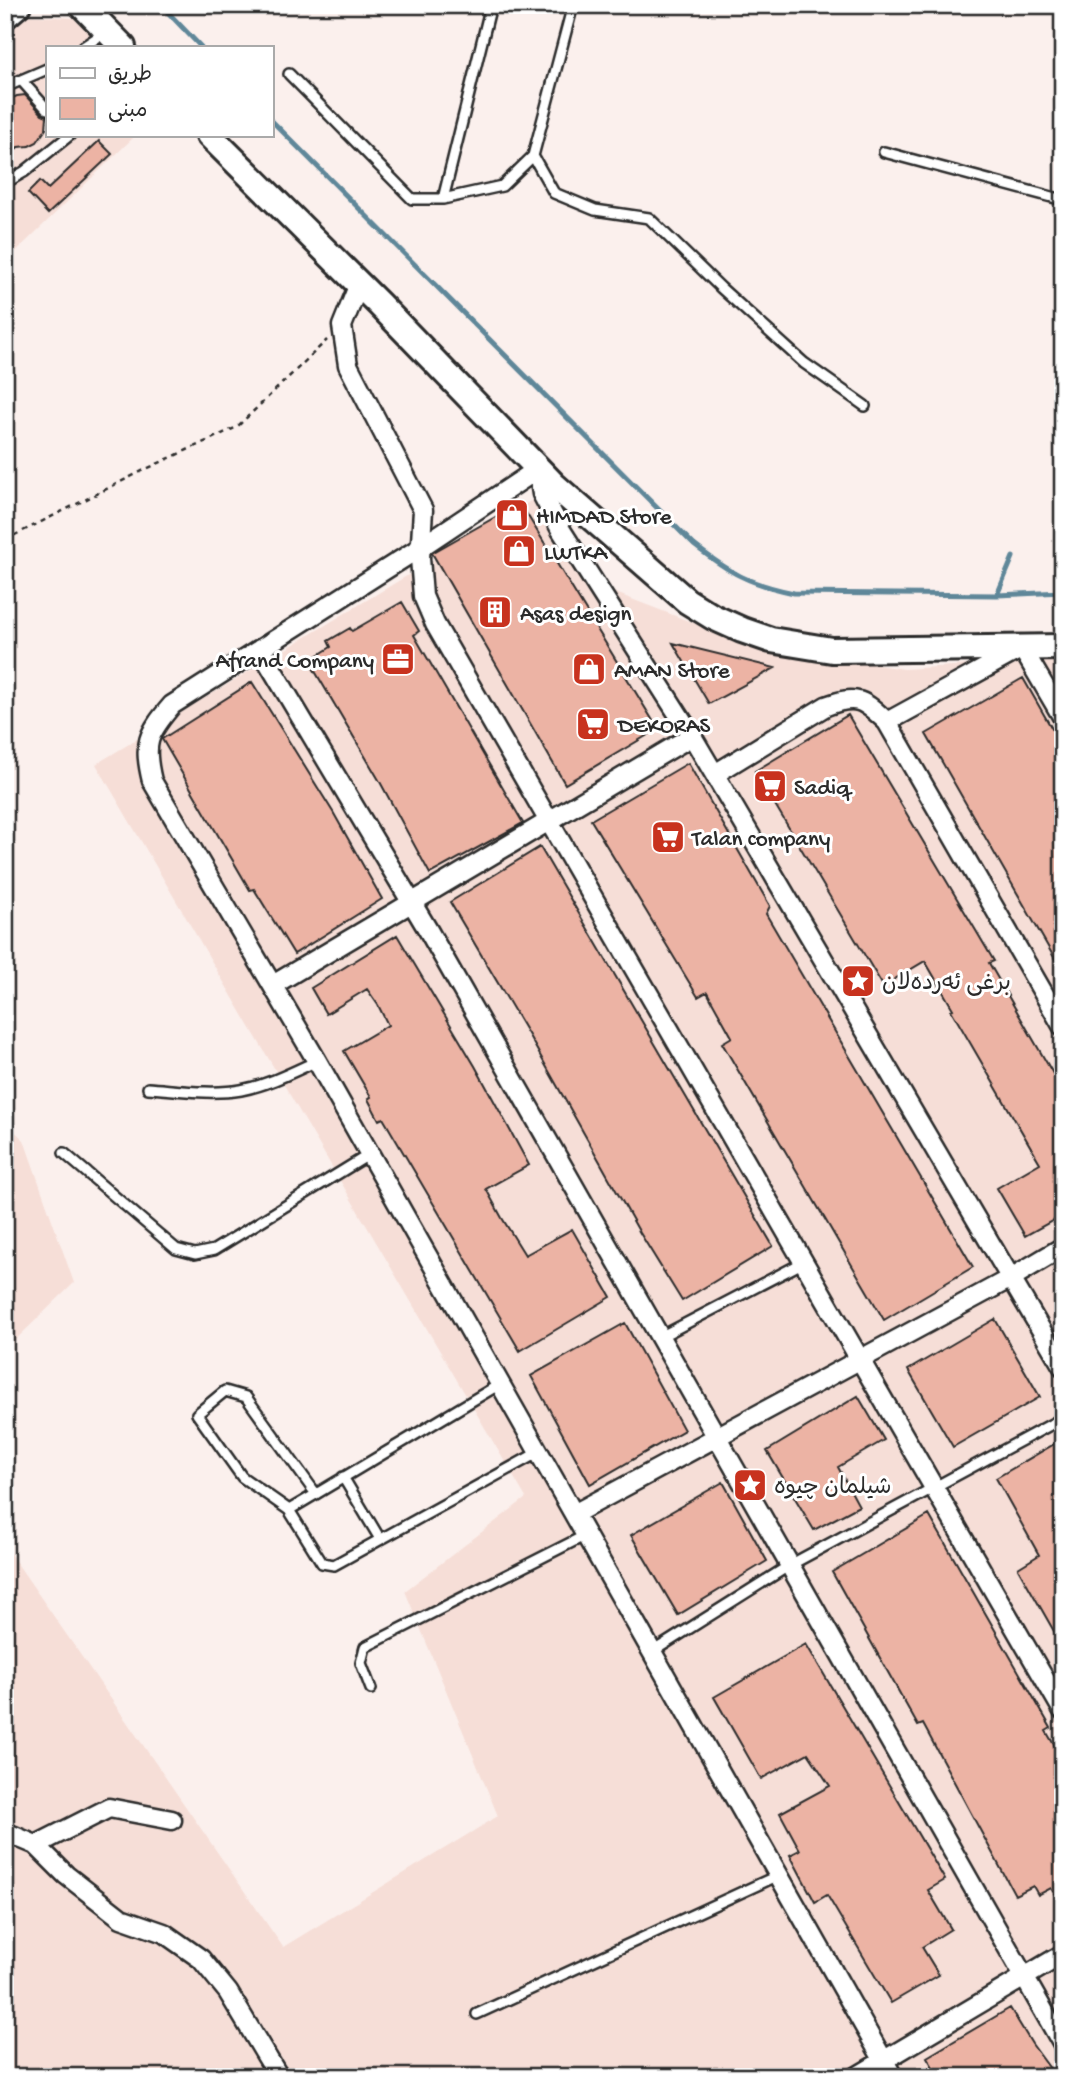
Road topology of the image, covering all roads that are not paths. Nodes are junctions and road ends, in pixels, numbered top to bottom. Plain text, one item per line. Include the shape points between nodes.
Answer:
1 (18, 5) edge
2 (82, 5) edge
3 (491, 5) edge
4 (573, 5) edge
5 (5, 16) edge
6 (115, 39) edge
7 (87, 46) edge
8 (46, 69) edge
9 (289, 74) dead end
10 (21, 80) junction
11 (5, 87) edge
12 (46, 109) edge
13 (69, 136) edge
14 (210, 136) edge
15 (884, 152) dead end
16 (533, 156) junction
17 (5, 183) edge
18 (443, 199) junction
19 (1063, 200) edge
20 (359, 284) junction
21 (865, 406) dead end
22 (538, 469) junction
23 (421, 547) junction
24 (1063, 646) edge
25 (1022, 648) junction
26 (260, 649) junction
27 (1063, 718) edge
28 (887, 722) junction
29 (692, 736) junction
30 (715, 774) junction
31 (549, 822) junction
32 (412, 902) junction
33 (273, 985) junction
34 (1063, 1027) edge
35 (317, 1061) junction
36 (148, 1088) dead end
37 (64, 1153) dead end
38 (370, 1154) junction
39 (1063, 1247) edge
40 (804, 1262) junction
41 (1011, 1278) junction
42 (660, 1337) junction
43 (860, 1360) junction
44 (1063, 1367) edge
45 (500, 1384) junction
46 (1063, 1418) edge
47 (717, 1437) junction
48 (539, 1452) junction
49 (343, 1477) junction
50 (934, 1487) junction
51 (316, 1494) junction
52 (289, 1510) junction
53 (574, 1514) junction
54 (586, 1535) junction
55 (380, 1539) junction
56 (790, 1565) junction
57 (652, 1652) junction
58 (371, 1689) dead end
59 (1063, 1711) edge
60 (172, 1820) dead end
61 (5, 1832) edge
62 (36, 1845) junction
63 (779, 1875) junction
64 (1063, 1954) edge
65 (1024, 1977) junction
66 (477, 2014) dead end
67 (1063, 2045) edge
68 (883, 2059) junction
69 (279, 2077) edge
70 (856, 2077) edge
71 (893, 2077) edge

1 - 5 street
2 - 6 street
3 - 18 lane
4 - 16 lane
6 - 7 lane
8 - 10 lane
9 - 18 lane via 412,200
10 - 11 lane
10 - 12 lane
13 - 17 lane
14 - 20 street
15 - 19 lane
16 - 18 lane via 502,186
16 - 21 lane via 554,193 595,210 649,218 804,363
20 - 22 street
20 - 23 street via 342,326 348,365 423,510
22 - 23 street
22 - 25 street via 687,601 742,630 832,650
22 - 29 street via 542,494 561,530
23 - 26 street
23 - 31 street via 423,596 435,624
24 - 25 street
25 - 27 street
25 - 28 street
26 - 32 street
26 - 33 street via 172,705 156,723 146,746 152,781
28 - 30 street via 858,699 842,700
28 - 34 street
29 - 30 street
29 - 31 street
30 - 41 street
31 - 32 street
31 - 40 street
32 - 33 street
32 - 42 street
33 - 35 street
35 - 36 lane via 238,1090
35 - 38 street
37 - 38 lane via 176,1249 195,1254 214,1250
38 - 45 street
39 - 41 street
40 - 42 lane
40 - 43 street
41 - 43 street
41 - 44 street
42 - 47 street
43 - 47 street
43 - 50 street
45 - 48 street
45 - 49 lane
46 - 50 lane
47 - 53 street
47 - 56 street
48 - 53 street
48 - 55 lane
49 - 51 lane
49 - 55 lane
50 - 56 lane
50 - 59 street
51 - 52 lane
51 - 52 lane via 246,1397 225,1391 197,1414 242,1477
52 - 55 lane via 322,1563 334,1564
53 - 54 street
54 - 57 street
54 - 58 lane via 365,1647 361,1663
56 - 57 lane
56 - 65 street
57 - 63 street
60 - 62 street via 109,1808
61 - 62 street
62 - 69 street via 121,1918 164,1933 201,1959 228,1992
63 - 66 lane
63 - 68 street
64 - 65 street
65 - 67 street
65 - 68 street
68 - 70 street
68 - 71 street

